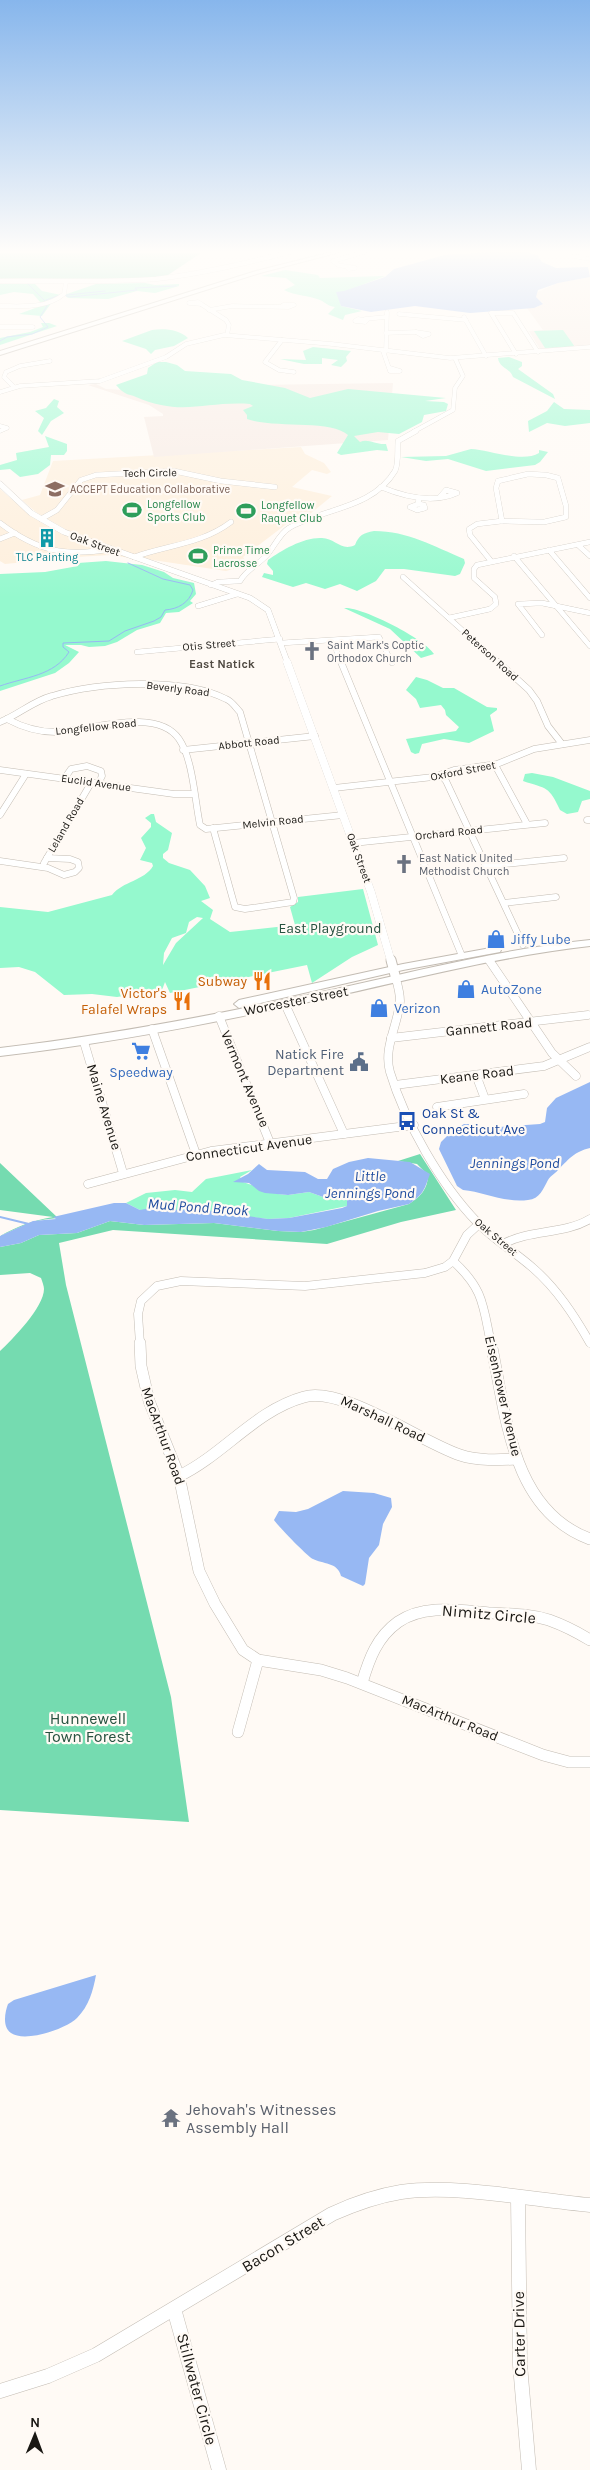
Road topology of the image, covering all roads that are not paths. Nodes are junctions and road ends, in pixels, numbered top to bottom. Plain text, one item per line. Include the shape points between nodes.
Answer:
1 (17, 367) edge
2 (138, 367) edge
3 (273, 367) edge
4 (459, 367) edge
5 (286, 371) dead end
6 (14, 388) junction
7 (0, 392) edge
8 (0, 426) edge
9 (0, 431) edge
10 (0, 484) edge
11 (275, 486) dead end
12 (381, 487) junction
13 (440, 497) dead end
14 (40, 519) junction
15 (231, 522) dead end
16 (502, 522) junction
17 (0, 523) edge
18 (15, 533) junction
19 (0, 539) edge
20 (590, 542) edge
21 (578, 545) junction
22 (111, 549) junction
23 (549, 550) junction
24 (514, 556) junction
25 (590, 556) edge
26 (134, 557) junction
27 (491, 561) junction
28 (403, 577) dead end
29 (211, 584) junction
30 (237, 594) junction
31 (590, 598) edge
32 (518, 604) joint
33 (198, 606) dead end
34 (558, 606) junction
35 (590, 613) edge
36 (449, 618) junction
37 (542, 635) dead end
38 (281, 641) junction
39 (333, 642) junction
40 (590, 646) edge
41 (137, 652) dead end
42 (392, 663) dead end
43 (7, 719) junction
44 (0, 722) edge
45 (315, 736) junction
46 (590, 740) edge
47 (248, 743) junction
48 (562, 744) junction
49 (183, 750) junction
50 (495, 765) junction
51 (0, 770) edge
52 (26, 774) junction
53 (441, 775) junction
54 (64, 779) junction
55 (390, 782) junction
56 (95, 783) junction
57 (334, 788) junction
58 (193, 794) junction
59 (0, 815) edge
60 (343, 815) junction
61 (272, 822) junction
62 (545, 823) dead end
63 (527, 824) junction
64 (203, 828) joint
65 (214, 828) junction
66 (470, 831) junction
67 (412, 837) junction
68 (353, 843) junction
69 (46, 858) junction
70 (564, 858) dead end
71 (0, 861) edge
72 (486, 866) junction
73 (41, 867) junction
74 (556, 897) dead end
75 (504, 903) junction
76 (590, 937) edge
77 (590, 943) edge
78 (523, 945) junction
79 (462, 956) junction
80 (489, 960) junction
81 (395, 974) junction
82 (286, 1004) junction
83 (219, 1016) junction
84 (587, 1017) edge
85 (531, 1022) junction
86 (152, 1029) junction
87 (391, 1038) junction
88 (84, 1042) junction
89 (0, 1044) edge
90 (590, 1047) edge
91 (0, 1052) edge
92 (559, 1062) junction
93 (476, 1075) junction
94 (576, 1076) dead end
95 (394, 1085) junction
96 (524, 1094) dead end
97 (485, 1099) junction
98 (437, 1106) dead end
99 (414, 1125) junction
100 (344, 1134) junction
101 (270, 1143) junction
102 (196, 1154) junction
103 (123, 1173) junction
104 (88, 1184) dead end
105 (590, 1220) edge
106 (479, 1224) junction
107 (503, 1244) junction
108 (453, 1262) junction
109 (590, 1343) edge
110 (517, 1459) junction
111 (179, 1476) junction
112 (590, 1539) edge
113 (590, 1640) edge
114 (258, 1660) junction
115 (362, 1683) junction
116 (238, 1732) dead end
117 (590, 1762) edge
118 (518, 2198) junction
119 (590, 2205) edge
120 (174, 2309) junction
121 (0, 2391) edge
122 (219, 2470) edge
123 (529, 2470) edge

1 - 6 street via 6,372 4,378
2 - 6 street via 100,381
3 - 5 street
4 - 12 street via 463,376 455,388 453,410 398,441 397,468
6 - 7 street
8 - 9 street via 7,428
10 - 14 main road, Oak Street
11 - 14 street, Tech Circle via 221,481 176,472 96,475 79,481 57,510
12 - 13 street via 419,501
12 - 29 street via 363,501 325,512 287,530 240,581
14 - 22 main road, Oak Street via 68,534
15 - 26 street via 207,540 161,548
16 - 16 street via 566,517 558,478 540,474 498,481 496,488
16 - 27 street via 476,525 469,530
17 - 18 street
18 - 19 street
18 - 22 street via 55,553 86,554
20 - 21 street
21 - 23 street
21 - 25 street
22 - 26 main road, Oak Street
23 - 24 street
23 - 31 street
24 - 27 street
24 - 34 street
26 - 29 main road, Oak Street
27 - 36 street via 476,566 474,576 495,597 496,604 490,609
28 - 36 street, Peterson Road
29 - 30 main road, Oak Street
30 - 33 street
30 - 38 main road, Oak Street via 255,600 268,610
32 - 34 street
32 - 37 street
34 - 35 street
34 - 40 street
36 - 48 street, Peterson Road via 532,693 548,726
38 - 39 street, Otis Street
38 - 41 street, Otis Street
38 - 45 main road, Oak Street
39 - 42 street, Otis Street via 379,637
39 - 55 street
43 - 44 street
43 - 47 street, Beverly Road via 46,698 67,692 124,684 187,688 214,693 234,703 240,712
43 - 49 street, Longfellow Road via 50,732 148,723 174,734
45 - 47 street, Abbott Road
45 - 57 main road, Oak Street
46 - 48 street, Oxford Street
47 - 49 street, Abbott Road
47 - 61 street, Beverly Road
48 - 50 street, Oxford Street via 531,750
49 - 58 street, Longfellow Road
50 - 53 street, Oxford Street via 454,770
50 - 63 street
51 - 52 street, Euclid Avenue
52 - 54 street, Euclid Avenue
52 - 59 street
53 - 55 street, Oxford Street
53 - 66 street
54 - 56 street, Euclid Avenue
54 - 56 street via 71,769 91,766 101,771 102,776
55 - 57 street, Oxford Street
55 - 67 street
56 - 58 street, Euclid Avenue
56 - 69 street, Leland Road
57 - 60 main road, Oak Street
58 - 64 street, Longfellow Road
60 - 61 street, Melvin Road
60 - 68 main road, Oak Street
61 - 65 street, Melvin Road
61 - 65 street, Beverly Road via 294,898 293,902 257,908 233,905
62 - 63 street, Orchard Road
63 - 66 street, Orchard Road
64 - 65 street, Melvin Road
66 - 67 street, Orchard Road
66 - 72 street
67 - 68 street, Orchard Road
67 - 79 street
68 - 81 main road, Oak Street
69 - 73 street, Leland Road
69 - 73 street via 73,859 79,868 64,875
70 - 72 street
71 - 73 street
72 - 75 street
74 - 75 street
75 - 78 street
76 - 78 highway, Worcester Street
77 - 80 highway, Worcester Street via 543,948
78 - 79 highway, Worcester Street
79 - 81 highway, Worcester Street
80 - 81 highway, Worcester Street
80 - 85 street
81 - 82 highway, Worcester Street
81 - 87 street, Oak Street via 400,1004
81 - 89 highway, Worcester Street via 103,1033
82 - 83 highway, Worcester Street
82 - 100 street
83 - 86 highway, Worcester Street
83 - 101 street, Vermont Avenue
84 - 85 street, Gannett Road
85 - 87 street, Gannett Road
85 - 92 street
86 - 88 highway, Worcester Street
86 - 102 street
87 - 95 street, Oak Street via 388,1062
88 - 91 highway, Worcester Street
88 - 103 street, Maine Avenue
90 - 92 street, Keane Road
92 - 93 street, Keane Road
92 - 94 street
93 - 95 street, Keane Road
93 - 97 street
95 - 99 street, Oak Street
96 - 97 street
97 - 98 street
99 - 100 street, Connecticut Avenue
99 - 106 street, Oak Street via 451,1189
100 - 101 street, Connecticut Avenue
101 - 102 street, Connecticut Avenue
102 - 103 street, Connecticut Avenue
103 - 104 street, Connecticut Avenue
105 - 107 street via 571,1229 516,1237
106 - 107 street, Oak Street
106 - 108 street via 467,1235
107 - 109 street, Oak Street via 553,1287
108 - 110 street, Eisenhower Avenue via 470,1276 480,1294
108 - 111 street, MacArthur Road via 425,1273 336,1284 290,1286 181,1281 164,1284 151,1291 142,1301 138,1314 142,1372 149,1401
110 - 111 street, Marshall Road via 493,1460 460,1454 341,1400 314,1394 288,1403 201,1465
110 - 112 street, Eisenhower Avenue via 548,1514 563,1528
111 - 114 street, MacArthur Road via 202,1581 243,1650
113 - 115 street, Nimitz Circle via 546,1619 429,1610 409,1616 390,1628 376,1647
114 - 115 street, MacArthur Road via 321,1670
114 - 116 street
115 - 117 street, MacArthur Road via 543,1755 569,1762
118 - 119 street, Bacon Street
118 - 120 street, Bacon Street via 435,2189 398,2191 364,2200 332,2214
118 - 123 street, Carter Drive via 520,2365
120 - 121 street, Bacon Street via 80,2363
120 - 122 street, Stillwater Circle

